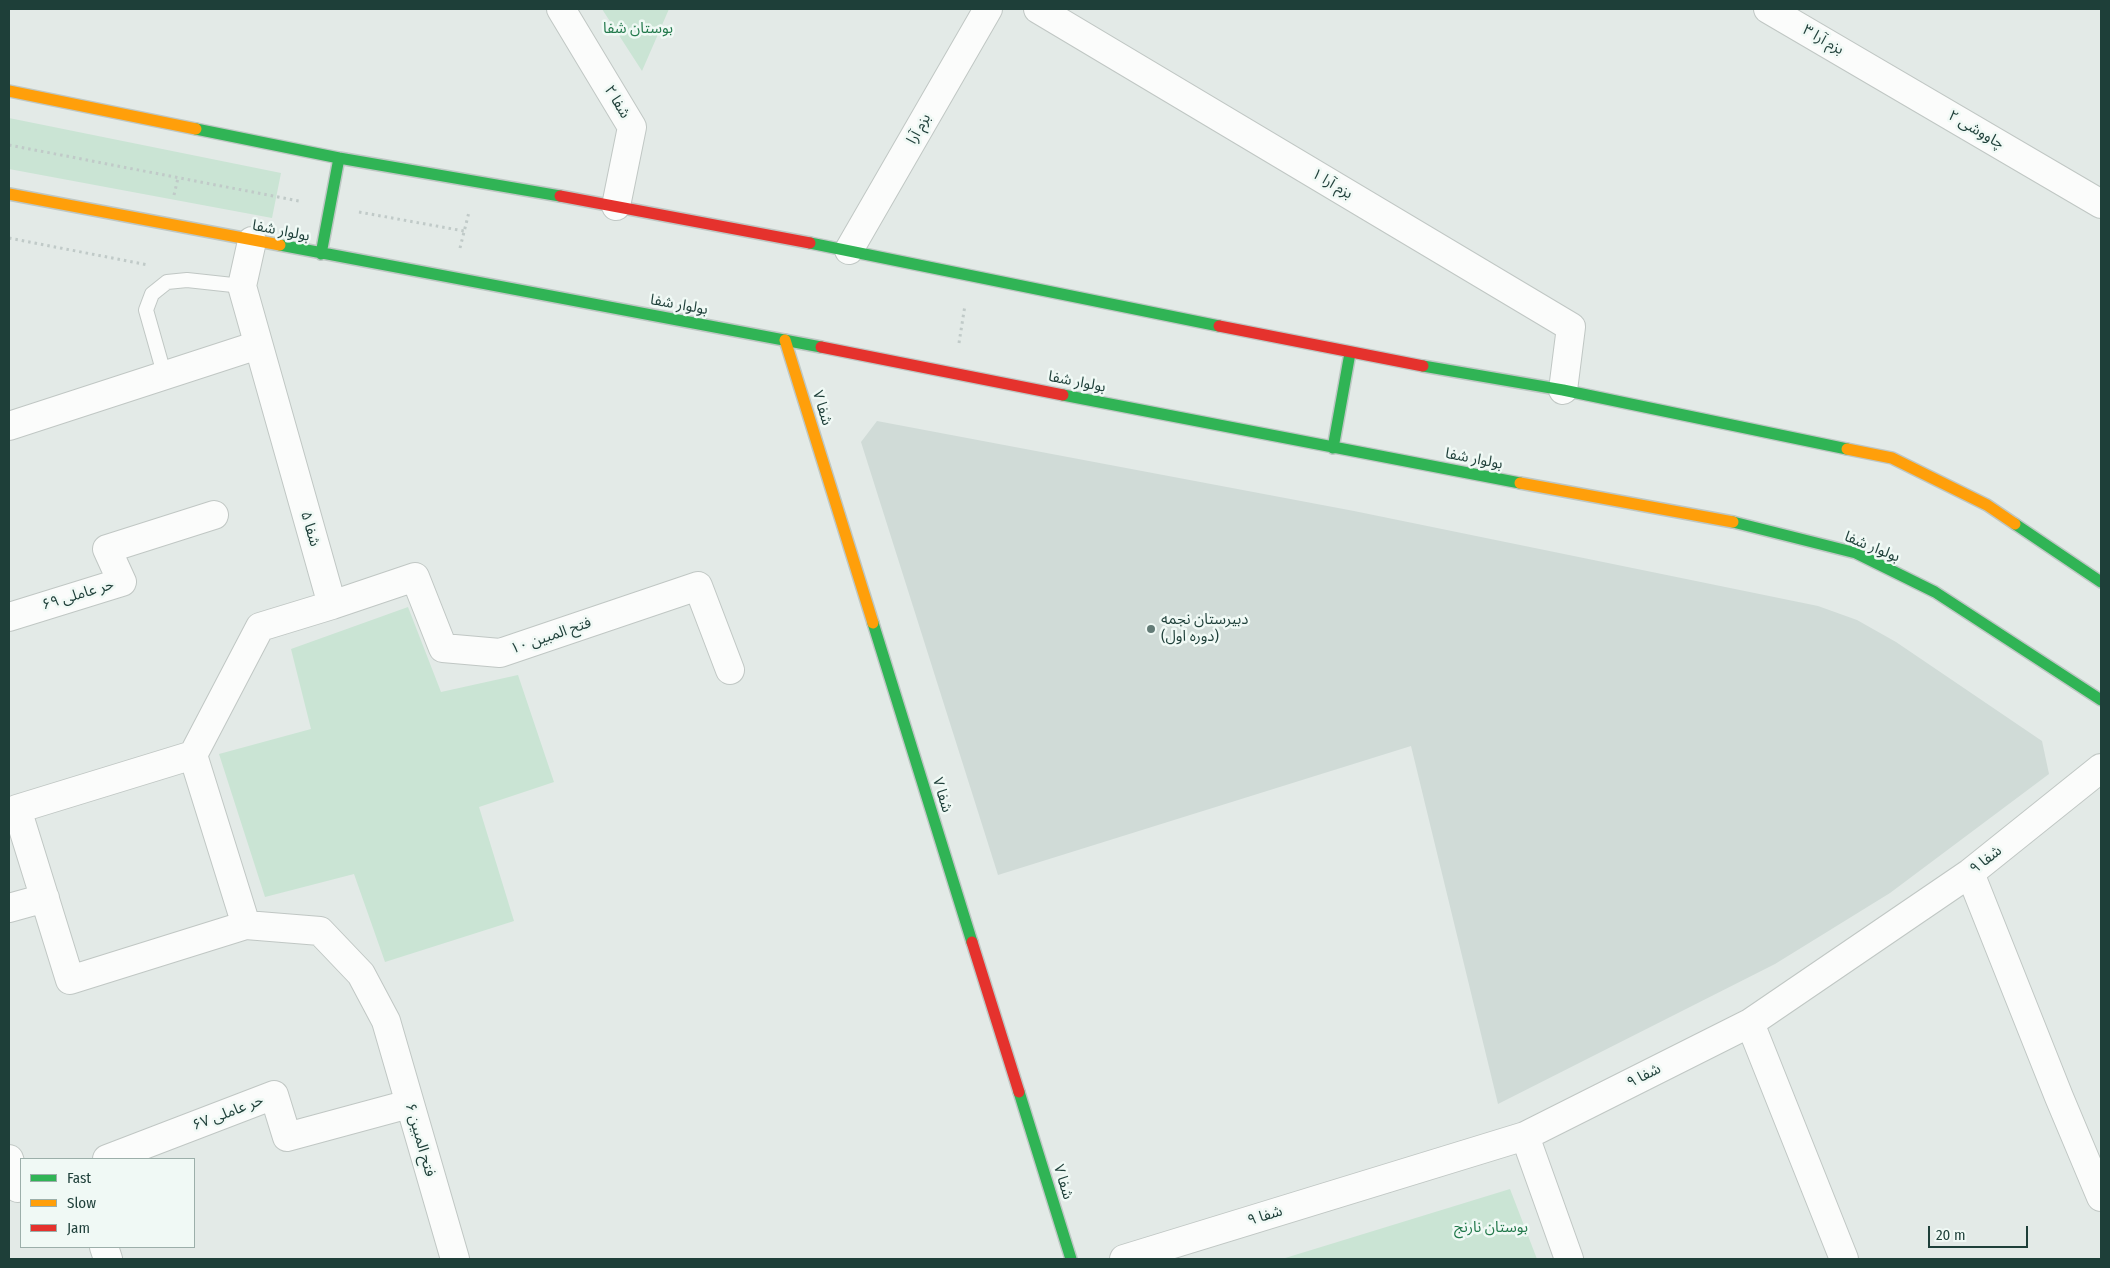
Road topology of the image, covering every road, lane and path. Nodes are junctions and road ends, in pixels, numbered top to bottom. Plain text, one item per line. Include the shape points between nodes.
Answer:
1 (561, 9) edge
2 (988, 9) edge
3 (1038, 9) edge
4 (1768, 9) edge
5 (1851, 57) joint
6 (9, 91) edge
7 (9, 145) edge
8 (339, 158) junction
9 (475, 182) junction
10 (9, 194) edge
11 (2101, 204) edge
12 (616, 206) junction
13 (330, 207) junction
14 (464, 231) junction
15 (9, 238) edge
16 (252, 241) junction
17 (849, 250) junction
18 (321, 254) junction
19 (970, 275) junction
20 (453, 278) junction
21 (167, 282) junction
22 (242, 286) junction
23 (785, 340) junction
24 (258, 346) junction
25 (1350, 353) junction
26 (953, 373) junction
27 (165, 377) junction
28 (1563, 390) junction
29 (9, 426) edge
30 (1333, 448) junction
31 (214, 515) dead end
32 (2101, 582) edge
33 (332, 606) junction
34 (9, 617) edge
35 (730, 670) dead end
36 (2101, 700) edge
37 (193, 755) junction
38 (2101, 768) edge
39 (1970, 873) junction
40 (45, 898) junction
41 (9, 908) edge
42 (246, 925) junction
43 (1750, 1023) junction
44 (409, 1104) junction
45 (1524, 1136) junction
46 (110, 1158) edge
47 (9, 1159) edge
48 (16, 1188) edge
49 (2101, 1197) edge
50 (455, 1259) edge
51 (1071, 1259) edge
52 (1124, 1259) edge
53 (1569, 1259) edge
54 (1844, 1259) edge

1 - 12 street, شفا ۲ via 632,127
2 - 17 street, بزم آرا
3 - 28 street, بزم آرا ۱ via 1572,328
4 - 5 street, بزم آرا ۳
5 - 11 street, چاووشی ۲
6 - 8 street
7 - 13 path
8 - 9 street
8 - 13 street
9 - 12 street
9 - 14 path
10 - 16 street, بولوار شفا
12 - 17 street
13 - 14 path
13 - 18 street
14 - 20 path
15 - 21 path via 154,266
16 - 18 street, بولوار شفا
16 - 22 street, شفا ۵
17 - 19 street
18 - 20 street, بولوار شفا
19 - 25 street
19 - 26 path
20 - 23 street, بولوار شفا
21 - 22 lane via 186,280
21 - 27 lane via 152,294 146,310
22 - 24 street, شفا ۵
23 - 26 street, بولوار شفا
23 - 51 street, شفا ۷
24 - 27 street
24 - 33 street, شفا ۵
25 - 28 street
25 - 30 street
26 - 30 street, بولوار شفا
27 - 29 street
28 - 32 street via 1892,458 1987,505
30 - 36 street, بولوار شفا via 1749,525 1856,553 1935,592
31 - 34 street, حر عاملی ۶۹ via 107,549 122,582
33 - 35 street, فتح المبین ۱۰ via 415,577 443,648 500,653 698,586
33 - 37 street via 260,628
37 - 40 street via 17,809
37 - 42 street
38 - 39 street, شفا ۹
39 - 43 street, شفا ۹
39 - 49 street
40 - 41 street
40 - 42 street via 70,980
42 - 44 street, فتح المبین ۶ via 320,931 361,974 386,1021
43 - 45 street, شفا ۹
43 - 54 street
44 - 46 street, حر عاملی ۶۷ via 287,1137 274,1095
44 - 50 street, فتح المبین ۶
45 - 52 street, شفا ۹
45 - 53 street
47 - 48 street

